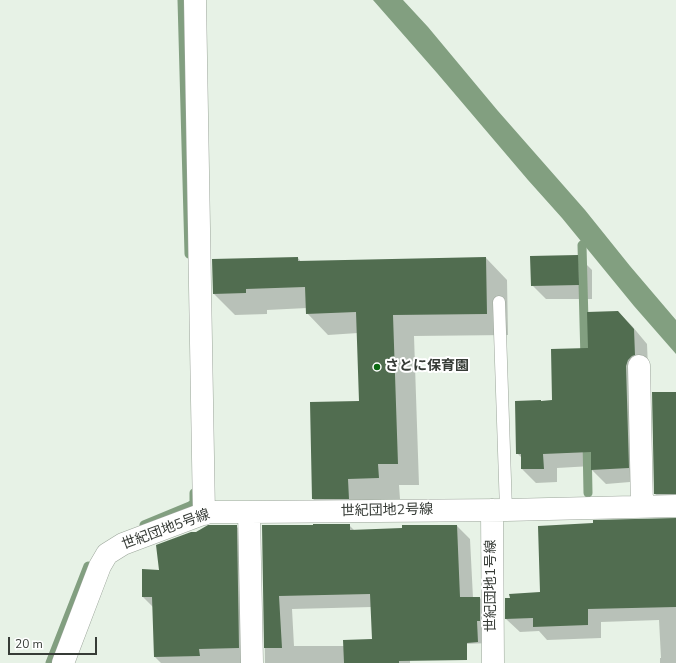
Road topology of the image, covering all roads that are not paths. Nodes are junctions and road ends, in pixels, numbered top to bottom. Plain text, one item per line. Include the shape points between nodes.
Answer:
1 (195, 0) edge
2 (499, 302) dead end
3 (639, 366) dead end
4 (642, 506) junction
5 (676, 506) edge
6 (499, 510) junction
7 (249, 512) junction
8 (204, 514) junction
9 (63, 663) edge
10 (252, 663) edge
11 (493, 663) edge

1 - 8 street
2 - 6 lane
3 - 4 street
4 - 5 street, 世紀団地2号線
4 - 6 street, 世紀団地2号線
6 - 7 street, 世紀団地2号線
6 - 11 street, 世紀団地1号線
7 - 8 street, 世紀団地5号線
7 - 10 street
8 - 9 street, 世紀団地5号線 via 123,544 107,554

